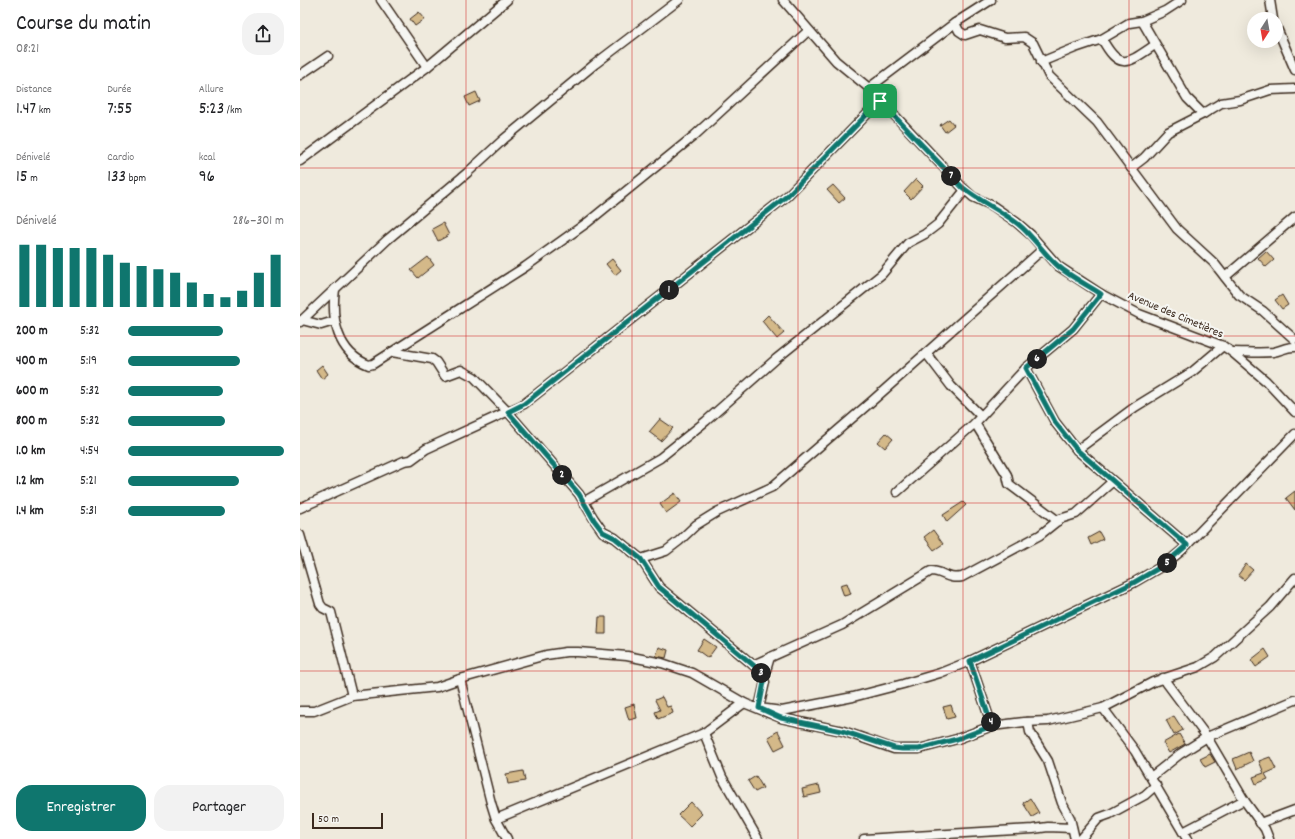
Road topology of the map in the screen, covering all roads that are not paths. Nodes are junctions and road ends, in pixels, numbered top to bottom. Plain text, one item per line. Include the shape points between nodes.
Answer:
1 (381, 0) edge
2 (506, 0) edge
3 (679, 0) edge
4 (783, 0) edge
5 (990, 0) edge
6 (1182, 0) edge
7 (1269, 1) edge
8 (1271, 12) edge
9 (1142, 21) junction
10 (955, 23) junction
11 (808, 31) junction
12 (1102, 39) junction
13 (1283, 42) edge
14 (1155, 45) junction
15 (328, 56) dead end
16 (1041, 62) junction
17 (427, 67) junction
18 (1295, 70) edge
19 (300, 75) edge
20 (868, 88) junction
21 (1295, 89) edge
22 (880, 101) junction
23 (1203, 114) junction
24 (300, 161) edge
25 (1131, 168) junction
26 (965, 190) junction
27 (1295, 217) edge
28 (1043, 249) junction
29 (1225, 277) junction
30 (335, 289) junction
31 (1101, 294) junction
32 (301, 321) edge
33 (334, 321) junction
34 (1295, 342) edge
35 (1223, 346) junction
36 (392, 352) junction
37 (1232, 352) junction
38 (926, 353) junction
39 (1026, 368) junction
40 (508, 412) junction
41 (1295, 412) edge
42 (981, 416) junction
43 (976, 423) junction
44 (1295, 434) edge
45 (1077, 450) junction
46 (1112, 482) junction
47 (897, 492) dead end
48 (585, 501) junction
49 (300, 508) edge
50 (1058, 521) junction
51 (300, 535) edge
52 (1187, 545) junction
53 (641, 559) junction
54 (1295, 578) edge
55 (770, 657) junction
56 (970, 661) junction
57 (753, 665) junction
58 (764, 677) junction
59 (1163, 678) junction
60 (460, 679) junction
61 (352, 696) junction
62 (1295, 700) edge
63 (744, 703) junction
64 (759, 708) junction
65 (1102, 708) junction
66 (300, 711) edge
67 (1028, 722) junction
68 (992, 726) junction
69 (704, 733) junction
70 (1207, 737) junction
71 (1151, 777) junction
72 (1156, 786) junction
73 (1244, 800) junction
74 (1295, 810) edge
75 (496, 819) junction
76 (1260, 824) junction
77 (1072, 828) junction
78 (1185, 835) edge
79 (507, 839) edge
80 (754, 839) edge
81 (757, 839) edge
82 (864, 839) edge
83 (1075, 839) edge
84 (1082, 839) edge
85 (1269, 839) edge

1 - 17 street
2 - 17 street
3 - 30 street via 504,139 387,240
4 - 11 street, Avenue des Cimetières
5 - 10 street
6 - 9 street
7 - 8 street
9 - 12 street via 1130,23
9 - 14 street
10 - 16 street via 959,31 965,35 980,30 1005,38 1024,38 1033,44
10 - 20 street
11 - 20 street, Avenue des Cimetières via 844,69
11 - 36 street via 695,135 588,222 525,267
12 - 14 street via 1114,59 1121,62 1138,57
12 - 16 street
13 - 18 street
14 - 23 street via 1187,98
15 - 19 street
16 - 25 street via 1060,88 1097,122
17 - 24 street
20 - 22 street, Avenue des Cimetières
21 - 23 street via 1270,90 1222,103
22 - 26 street, Avenue des Cimetières
22 - 40 street via 787,196 524,404
23 - 25 street via 1168,132
25 - 29 street via 1177,229 1214,263
26 - 28 street, Avenue des Cimetières via 1016,222
26 - 48 street via 938,224 908,243 882,274 776,359 706,421 660,458
27 - 29 street
28 - 31 street, Avenue des Cimetières via 1068,273
28 - 38 street
29 - 34 street via 1246,302 1263,311
30 - 32 street
30 - 33 street
31 - 35 street, Avenue des Cimetières via 1150,319
31 - 39 street via 1073,329
32 - 33 street via 321,324
33 - 36 street via 344,345 361,361 371,365
34 - 37 street via 1270,352
35 - 37 street, Avenue des Cimetières
35 - 45 street via 1192,372 1135,407
36 - 40 street via 432,359 444,376 461,370 470,373
37 - 41 street, Avenue des Cimetières via 1266,381
38 - 42 street via 951,386
38 - 53 street via 772,487 717,512 696,525 666,551
39 - 42 street
39 - 45 street via 1055,422
40 - 48 street
40 - 49 street via 426,449 412,460 404,461
42 - 43 street
43 - 47 street
43 - 50 street via 1008,475 1009,484
44 - 52 street
45 - 46 street
46 - 50 street via 1076,514 1065,516
46 - 52 street
48 - 53 street via 603,532 615,538
50 - 55 street via 1040,535 962,577 951,578 938,571 931,571 842,625
51 - 61 street via 320,604 330,612 334,621 336,638
52 - 56 street via 1164,565 1133,583
53 - 57 street via 659,587
54 - 59 street via 1270,607 1215,657 1198,668
55 - 57 street
55 - 58 street
56 - 64 street via 903,684 853,697 782,711
56 - 68 street
57 - 58 street
58 - 64 street
59 - 65 street
59 - 70 street
60 - 61 street via 429,689
60 - 63 street via 556,653 620,655 653,660 682,669
60 - 75 street
61 - 66 street via 314,711
62 - 70 street
63 - 64 street
63 - 69 street
64 - 68 street via 781,718 842,731 902,749 919,749
65 - 67 street via 1053,720
65 - 71 street via 1135,751
67 - 68 street
67 - 77 street via 1030,732 1048,761
69 - 75 street
69 - 81 street via 722,778
70 - 71 street
70 - 73 street
71 - 72 street
72 - 78 street
72 - 84 street via 1145,795 1100,818
73 - 76 street
73 - 78 street
74 - 76 street
75 - 79 street
76 - 85 street
77 - 82 street via 1048,827
77 - 83 street
80 - 81 street

